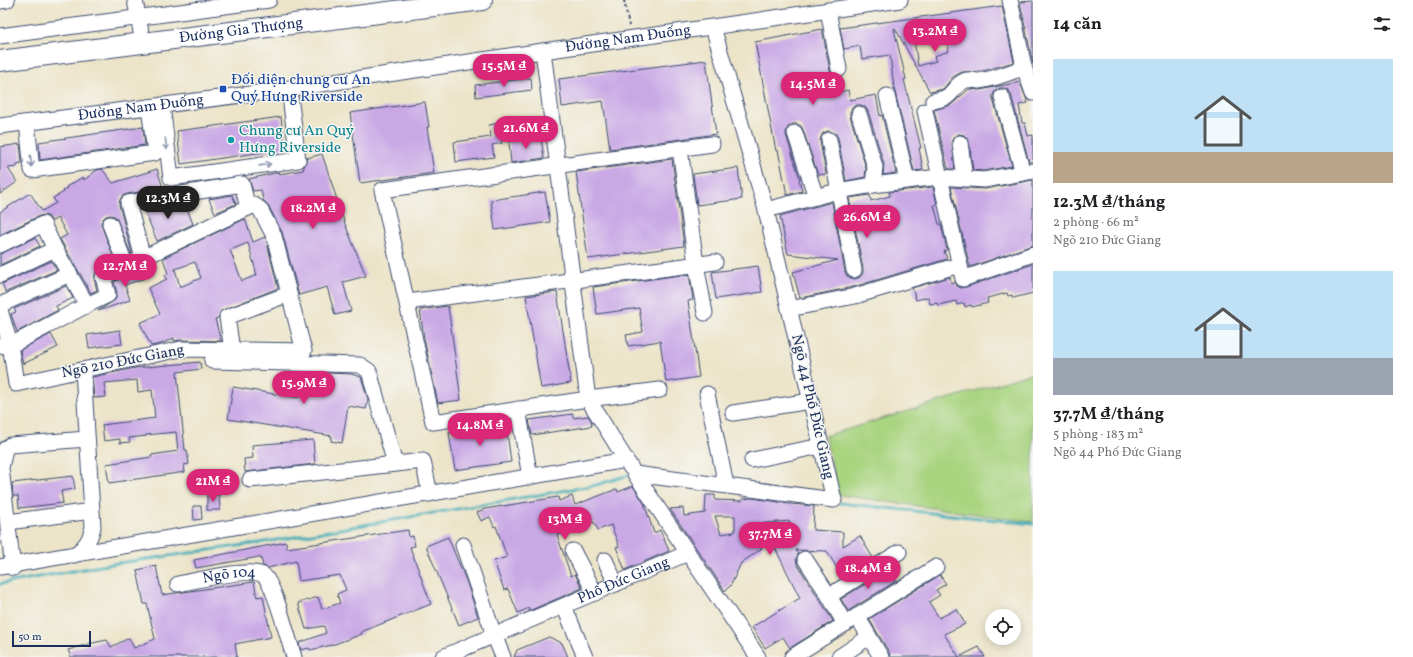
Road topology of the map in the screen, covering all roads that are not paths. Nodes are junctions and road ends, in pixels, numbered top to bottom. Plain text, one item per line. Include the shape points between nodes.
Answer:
1 (7, 0) edge
2 (135, 0) edge
3 (269, 0) edge
4 (482, 0) edge
5 (900, 0) edge
6 (1010, 0) edge
7 (0, 1) edge
8 (429, 3) edge
9 (207, 4) edge
10 (828, 10) junction
11 (139, 17) junction
12 (714, 27) junction
13 (0, 36) edge
14 (144, 43) junction
15 (543, 51) junction
16 (0, 61) edge
17 (1024, 67) junction
18 (839, 69) dead end
19 (289, 88) junction
20 (1033, 93) edge
21 (887, 96) dead end
22 (1002, 97) dead end
23 (155, 106) junction
24 (859, 114) dead end
25 (27, 123) junction
26 (0, 126) edge
27 (795, 133) dead end
28 (829, 140) dead end
29 (960, 143) dead end
30 (712, 144) dead end
31 (680, 149) junction
32 (558, 167) junction
33 (1028, 172) edge
34 (939, 177) junction
35 (965, 179) junction
36 (907, 180) junction
37 (873, 184) junction
38 (838, 191) junction
39 (816, 197) junction
40 (248, 208) junction
41 (766, 210) junction
42 (110, 224) dead end
43 (0, 245) edge
44 (55, 249) junction
45 (1033, 254) edge
46 (143, 258) junction
47 (715, 262) dead end
48 (696, 264) junction
49 (959, 265) junction
50 (126, 266) junction
51 (854, 270) dead end
52 (70, 274) junction
53 (0, 275) edge
54 (573, 281) junction
55 (289, 294) junction
56 (407, 302) junction
57 (0, 305) edge
58 (87, 305) junction
59 (789, 309) junction
60 (0, 310) edge
61 (705, 313) dead end
62 (5, 345) edge
63 (232, 350) junction
64 (212, 361) dead end
65 (83, 370) junction
66 (660, 390) dead end
67 (707, 394) dead end
68 (588, 399) junction
69 (811, 401) junction
70 (518, 409) junction
71 (733, 413) dead end
72 (87, 439) junction
73 (821, 446) junction
74 (626, 460) junction
75 (752, 460) dead end
76 (395, 464) junction
77 (635, 474) junction
78 (530, 477) junction
79 (250, 480) dead end
80 (726, 485) junction
81 (430, 494) junction
82 (84, 512) dead end
83 (8, 522) junction
84 (463, 544) dead end
85 (573, 551) dead end
86 (899, 552) dead end
87 (688, 553) junction
88 (71, 557) junction
89 (805, 559) dead end
90 (605, 560) dead end
91 (936, 567) dead end
92 (7, 568) edge
93 (178, 584) dead end
94 (616, 584) junction
95 (594, 593) junction
96 (829, 596) junction
97 (564, 606) junction
98 (851, 620) junction
99 (494, 635) junction
100 (869, 637) junction
101 (294, 657) edge
102 (443, 657) edge
103 (503, 657) edge
104 (585, 657) edge
105 (758, 657) edge
106 (792, 657) edge
107 (839, 657) edge
108 (881, 657) edge

1 - 7 street
2 - 11 street
3 - 9 street, Đường Gia Thượng
4 - 8 main road, Đường Gia Thượng
5 - 10 street, Đường Nam Đuống
6 - 17 street
8 - 14 main road, Đường Gia Thượng
9 - 11 street, Đường Gia Thượng
10 - 12 street, Đường Nam Đuống
10 - 18 street
11 - 13 street, Đường Gia Thượng
11 - 14 street
12 - 15 street, Đường Nam Đuống
12 - 41 street, Ngõ 44 Phố Đức Giang
14 - 16 main road, Đường Gia Thượng
15 - 19 street, Đường Nam Đuống
15 - 32 street
17 - 20 street
17 - 34 street via 992,78 963,81 948,96 929,106
19 - 23 street, Đường Nam Đuống
23 -> 19 street via 171,178 298,160
21 - 36 street
22 - 33 street
23 - 25 street, Đường Nam Đuống
25 -> 23 street via 32,170 155,153
24 - 37 street via 875,167
25 - 26 street, Đường Nam Đuống
27 - 39 street
28 - 38 street
29 - 35 street
30 - 31 street
31 - 32 street
31 - 48 street
32 - 54 street
32 - 56 street via 382,190
33 - 35 street via 984,180
34 - 35 street
34 - 36 street
34 - 49 street
36 - 37 street
37 - 38 street
38 - 39 street
38 - 51 street
39 - 41 street
40 - 46 street
40 - 46 street via 242,184 128,203
40 - 55 street, Ngõ 210 Đức Giang via 254,205 260,209 274,236
41 - 59 street, Ngõ 44 Phố Đức Giang
42 - 50 street
43 - 44 street via 43,224
44 - 52 street
44 - 53 street
45 - 49 street via 963,279
46 - 50 street
47 - 48 street
48 - 54 street
48 - 61 street
49 - 59 street via 855,296
50 - 58 street via 104,277 108,295
52 - 57 street
52 - 58 street
54 - 56 street
54 - 68 street
55 - 63 street via 227,317
55 - 63 street, Ngõ 210 Đức Giang via 304,351
56 - 70 street via 433,422
58 - 62 street via 17,342
59 - 69 street, Ngõ 44 Phố Đức Giang
60 - 62 street
62 - 65 street, Ngõ 210 Đức Giang via 16,384
63 - 65 street, Ngõ 210 Đức Giang via 181,349
64 - 76 street via 360,365 368,371
65 - 72 street
66 - 68 street
67 - 80 street
68 - 70 street
68 - 74 street
69 - 71 street
69 - 73 street, Ngõ 44 Phố Đức Giang
70 - 78 street
72 - 83 street via 10,445 5,449 2,468
72 - 88 street via 93,527 91,538 84,548
73 - 75 street
73 - 80 street, Ngõ 44 Phố Đức Giang via 834,500
74 - 77 street
74 - 78 street
76 - 79 street
76 - 81 street via 423,461
77 - 80 street, Ngõ 44 Phố Đức Giang
77 - 87 street
78 - 81 street
81 - 88 street
82 - 83 street
83 - 92 street
84 - 99 street
85 - 95 street
86 - 96 street
87 - 94 street, Phố Đức Giang
87 - 105 street, Phố Đức Giang
88 - 92 street
89 - 96 street
90 - 94 street
91 - 98 street
93 - 101 street, Ngõ 104 via 244,573 257,572 263,575 272,588
94 - 95 street, Phố Đức Giang
95 - 97 street, Phố Đức Giang
96 - 98 street
97 - 99 street, Phố Đức Giang
97 - 104 street
98 - 100 street
98 - 106 street
99 - 102 street, Phố Đức Giang
99 - 103 street
100 - 107 street
100 - 108 street

